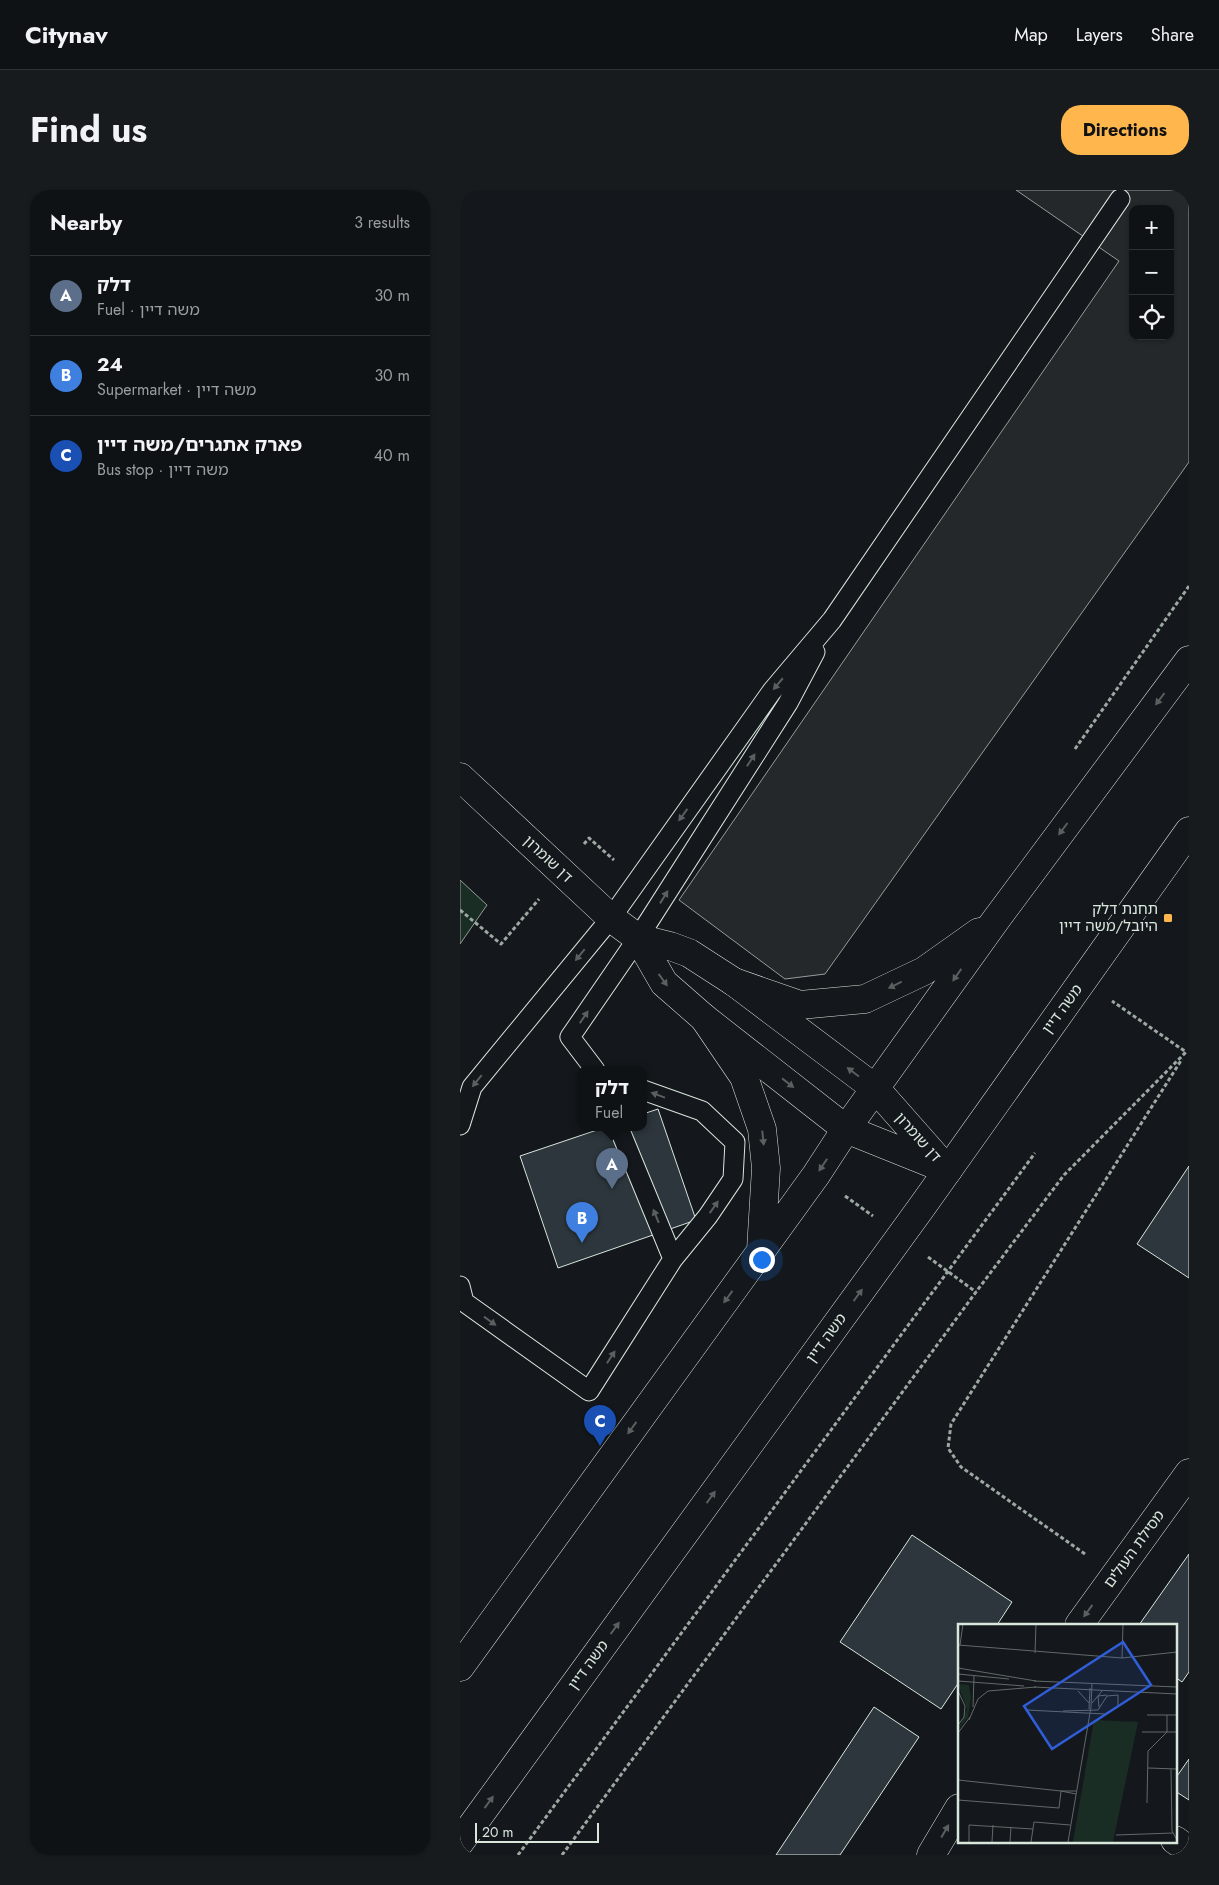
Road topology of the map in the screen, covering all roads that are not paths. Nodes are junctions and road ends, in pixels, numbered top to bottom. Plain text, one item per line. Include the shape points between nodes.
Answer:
1 (1120, 199) dead end
2 (832, 620) junction
3 (1189, 660) edge
4 (460, 778) edge
5 (1189, 831) edge
6 (611, 918) junction
7 (995, 921) junction
8 (638, 938) junction
9 (734, 982) junction
10 (704, 1018) junction
11 (592, 1066) edge
12 (876, 1089) junction
13 (647, 1091) edge
14 (460, 1124) edge
15 (846, 1130) junction
16 (620, 1131) edge
17 (948, 1170) junction
18 (761, 1250) junction
19 (673, 1259) junction
20 (460, 1286) edge
21 (1189, 1473) edge
22 (1080, 1624) edge
23 (460, 1667) edge
24 (958, 1810) edge
25 (1176, 1841) edge
26 (460, 1842) edge
27 (1189, 1850) edge
28 (931, 1855) edge

1 - 2 lane
2 -> 6 lane via 772,691
8 -> 2 lane via 788,702
3 -> 7 main road
4 - 6 main road, דן שומרון
5 - 17 main road, משה דיין
6 - 8 main road, דן שומרון
6 -> 14 lane via 472,1087
7 -> 9 main road via 924,971 864,999 800,1005
7 -> 12 main road
8 - 9 main road, דן שומרון via 689,953
8 -> 10 main road, דן שומרון via 664,983
11 -> 8 lane via 570,1037
12 -> 9 main road, דן שומרון
10 -> 15 main road, דן שומרון
10 -> 18 main road via 744,1077 762,1129 766,1168
12 - 15 main road
12 - 17 main road, דן שומרון
19 -> 13 lane via 733,1179 735,1142 702,1111
15 - 17 main road, דן שומרון
15 -> 18 main road
19 -> 16 lane
26 -> 17 main road, משה דיין
18 -> 23 main road
20 -> 19 lane via 464,1302 589,1391
21 -> 22 main road, מסילת העולים
28 -> 24 main road
25 - 27 main road

